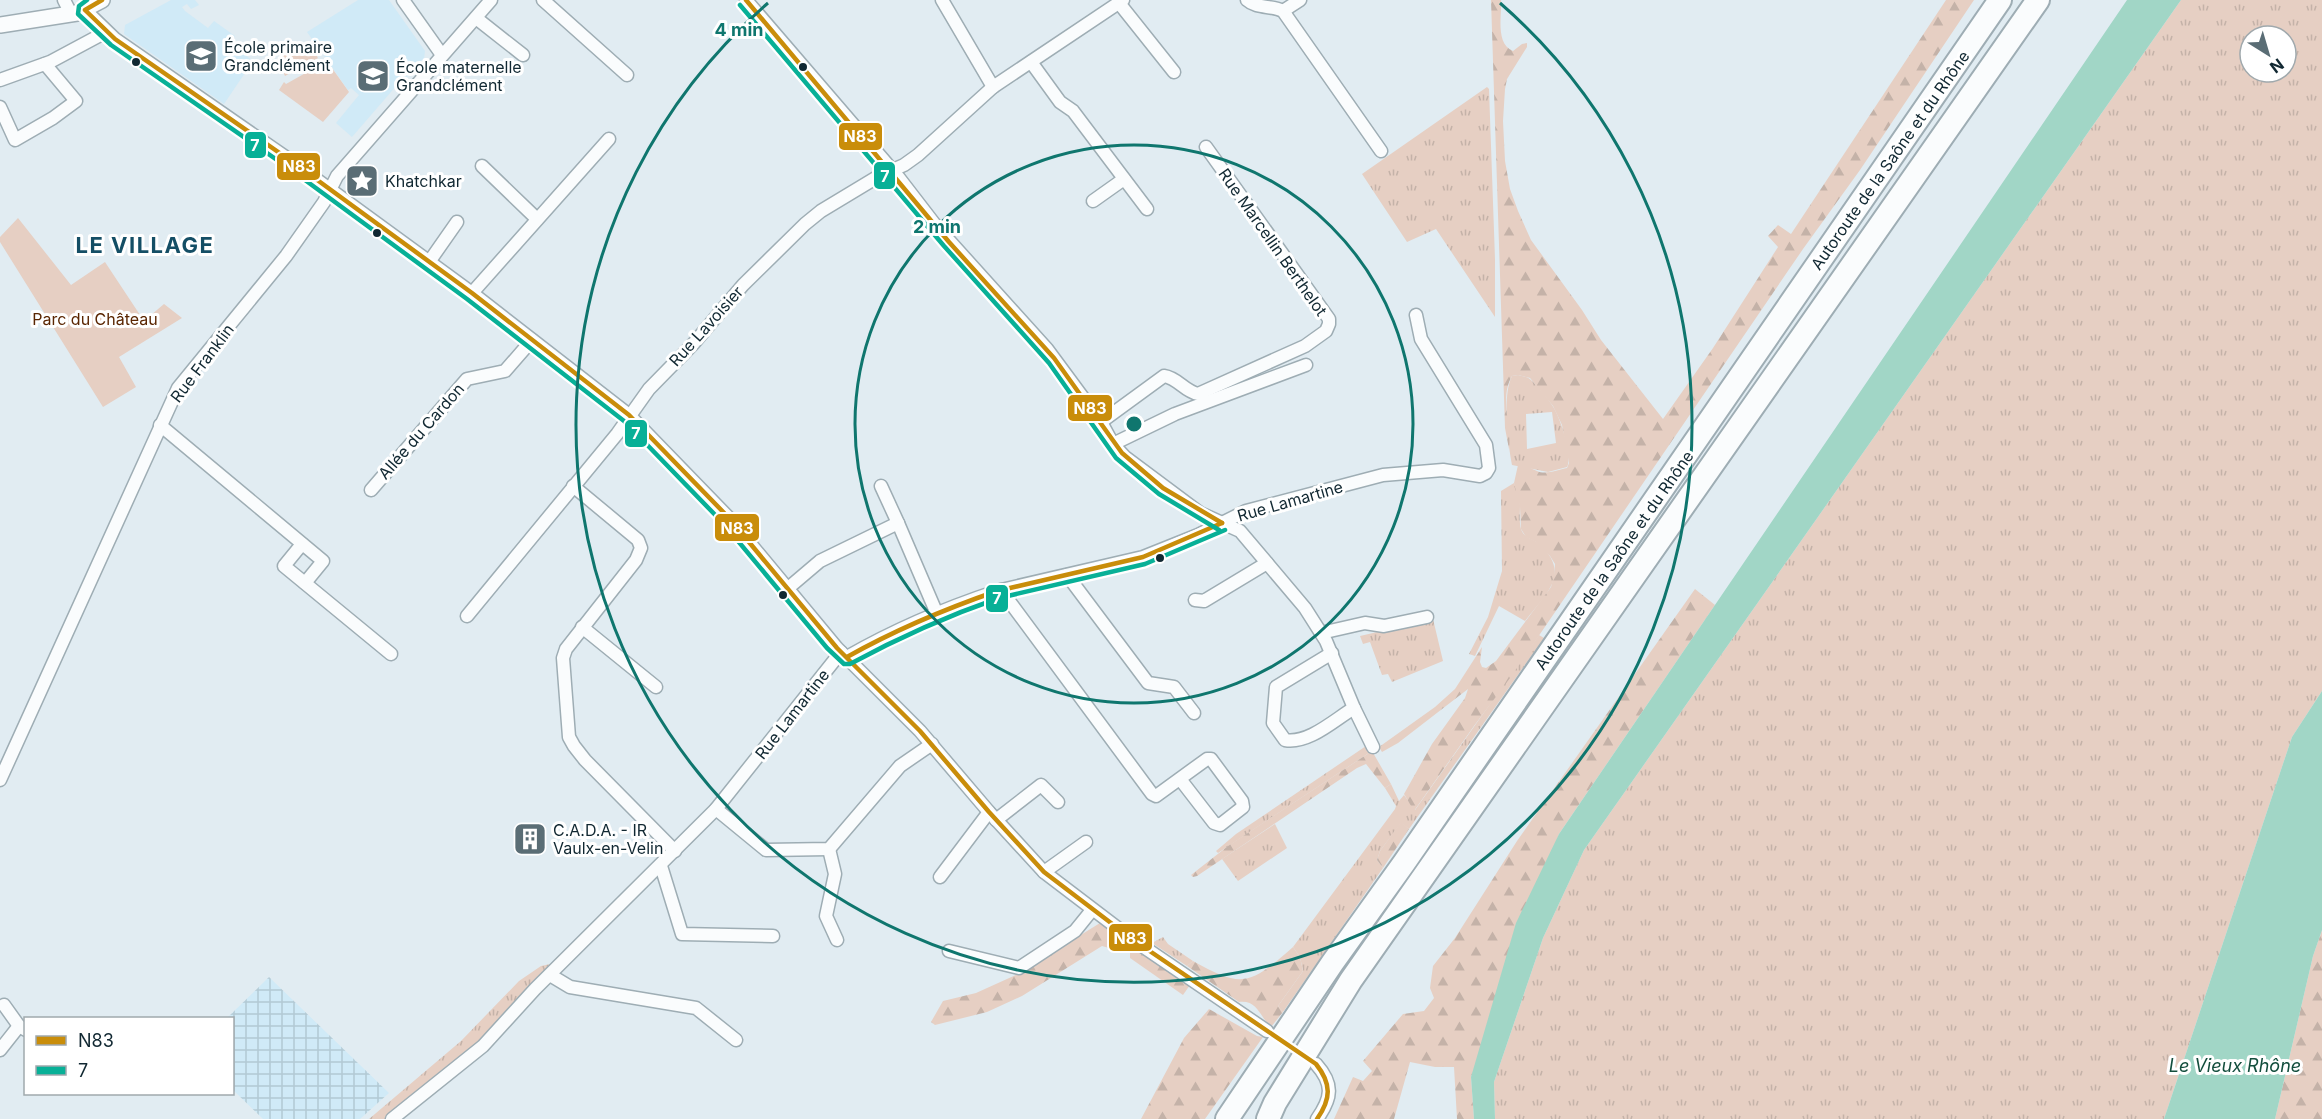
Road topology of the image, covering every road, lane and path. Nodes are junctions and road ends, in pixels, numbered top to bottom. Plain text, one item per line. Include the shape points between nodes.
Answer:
1 (102, 0) edge
2 (403, 0) edge
3 (491, 0) edge
4 (543, 0) edge
5 (746, 0) edge
6 (942, 0) edge
7 (1247, 0) edge
8 (1300, 0) edge
9 (2000, 0) edge
10 (2038, 0) edge
11 (1121, 2) edge
12 (74, 8) edge
13 (1283, 11) junction
14 (476, 18) junction
15 (0, 25) edge
16 (106, 32) junction
17 (442, 55) junction
18 (523, 55) dead end
19 (1031, 62) junction
20 (45, 64) junction
21 (1174, 72) dead end
22 (627, 75) dead end
23 (0, 80) edge
24 (993, 87) junction
25 (0, 107) edge
26 (609, 139) dead end
27 (1206, 147) dead end
28 (1381, 151) dead end
29 (482, 166) dead end
30 (891, 171) junction
31 (1124, 179) junction
32 (330, 190) junction
33 (1093, 201) dead end
34 (1147, 208) dead end
35 (537, 219) junction
36 (457, 222) dead end
37 (429, 262) junction
38 (472, 293) junction
39 (1416, 315) dead end
40 (531, 340) junction
41 (1306, 365) dead end
42 (629, 415) junction
43 (1101, 422) junction
44 (160, 425) junction
45 (1113, 444) junction
46 (573, 486) junction
47 (881, 486) dead end
48 (371, 490) dead end
49 (898, 523) junction
50 (1222, 523) junction
51 (302, 544) junction
52 (1267, 563) junction
53 (1067, 575) junction
54 (305, 583) junction
55 (787, 589) junction
56 (1001, 590) junction
57 (1195, 600) dead end
58 (937, 614) junction
59 (467, 616) dead end
60 (1427, 617) dead end
61 (582, 627) junction
62 (1321, 633) junction
63 (1332, 653) junction
64 (392, 654) dead end
65 (844, 655) junction
66 (656, 687) dead end
67 (1354, 708) junction
68 (1194, 713) dead end
69 (932, 744) junction
70 (1373, 747) dead end
71 (1180, 779) junction
72 (0, 780) edge
73 (1058, 802) dead end
74 (716, 809) junction
75 (992, 816) junction
76 (1086, 842) dead end
77 (829, 849) junction
78 (675, 851) junction
79 (661, 866) junction
80 (1044, 872) junction
81 (940, 877) dead end
82 (1092, 910) junction
83 (773, 936) dead end
84 (837, 940) dead end
85 (949, 951) dead end
86 (550, 975) junction
87 (1351, 980) junction
88 (4, 1005) dead end
89 (22, 1028) edge
90 (1267, 1031) dead end
91 (736, 1040) dead end
92 (0, 1050) edge
93 (1316, 1064) dead end
94 (392, 1119) edge
95 (1227, 1119) edge
96 (1251, 1119) edge
97 (1268, 1119) edge
98 (1317, 1119) edge

1 - 12 street
2 - 17 street
3 - 14 street, Rue Franklin
4 - 22 street
5 - 30 street
6 - 24 street
7 - 13 street via 1253,5
8 - 13 street
9 - 95 highway, Autoroute de la Saône et du Rhône
10 - 87 highway, Autoroute de la Saône et du Rhône
11 - 19 street, Rue Lavoisier
11 - 21 street
12 - 15 street
12 - 16 street
13 - 28 street
14 - 17 street, Rue Franklin
14 - 18 street
16 - 20 street
16 - 32 street
17 - 32 street, Rue Franklin via 337,176
19 - 24 street, Rue Lavoisier
19 - 31 street
20 - 23 street
20 - 25 street via 76,101 15,140
24 - 30 street, Rue Lavoisier via 918,155
26 - 35 street
27 - 43 street, Rue Marcellin Berthelot via 1329,324 1326,331 1305,346 1198,394 1164,376
29 - 35 street
30 - 42 street, Rue Lavoisier via 805,224 743,285
30 - 43 street via 1047,349
31 - 33 street
31 - 34 street
32 - 37 street
32 - 44 street, Rue Franklin via 286,256 178,388
35 - 38 street
36 - 37 street
37 - 38 street
38 - 40 street
39 - 50 street, Rue Lamartine via 1421,339 1486,445 1486,473 1480,476 1443,470 1383,475 1246,511
40 - 42 street
40 - 48 street, Allée du Cardon via 505,371 467,379
41 - 45 street via 1175,414
42 - 46 street, Rue Lavoisier
42 - 55 street via 729,518
43 - 45 street
44 - 51 street
44 - 72 street, Rue Franklin
45 - 50 street via 1200,513
46 - 59 street, Rue Lavoisier
46 - 61 street via 638,540 641,548 636,560
47 - 49 street
49 - 55 street via 820,561
49 - 58 street
50 - 52 street via 1240,531
50 - 53 street, Rue Lamartine via 1143,557
51 - 54 street via 323,561
51 - 54 street via 284,566
52 - 57 street via 1204,601
52 - 62 street
53 - 56 street, Rue Lamartine
53 - 68 street via 1148,682 1174,687
54 - 64 street
55 - 65 street
56 - 58 street, Rue Lamartine
56 - 71 street via 1152,794 1156,796
58 - 65 street, Rue Lamartine
60 - 62 street via 1383,626 1365,623
61 - 66 street
61 - 78 street via 563,658 569,737 585,760
62 - 63 street
63 - 67 street
63 - 67 street via 1276,687 1273,723 1285,740 1294,742
65 - 69 street
65 - 74 street, Rue Lamartine
67 - 70 street
69 - 75 street
69 - 77 street via 900,766
71 - 71 street via 1211,759 1243,807 1220,825 1214,823
73 - 75 street via 1041,785
74 - 77 street via 766,850
74 - 78 street, Rue Lamartine
75 - 80 street
75 - 81 street
76 - 80 street
77 - 84 street via 835,874 826,916
78 - 79 street, Rue Lamartine
79 - 83 street via 682,934
79 - 86 street, Rue Lamartine
80 - 82 street
82 - 85 street via 1075,931 1019,968
82 - 90 street
86 - 91 street via 570,987 696,1008
86 - 94 street, Rue Lamartine via 478,1050
87 - 96 highway
87 - 97 highway, Autoroute de la Saône et du Rhône
88 - 89 street
89 - 92 street
93 - 98 street via 1329,1085 1329,1100

